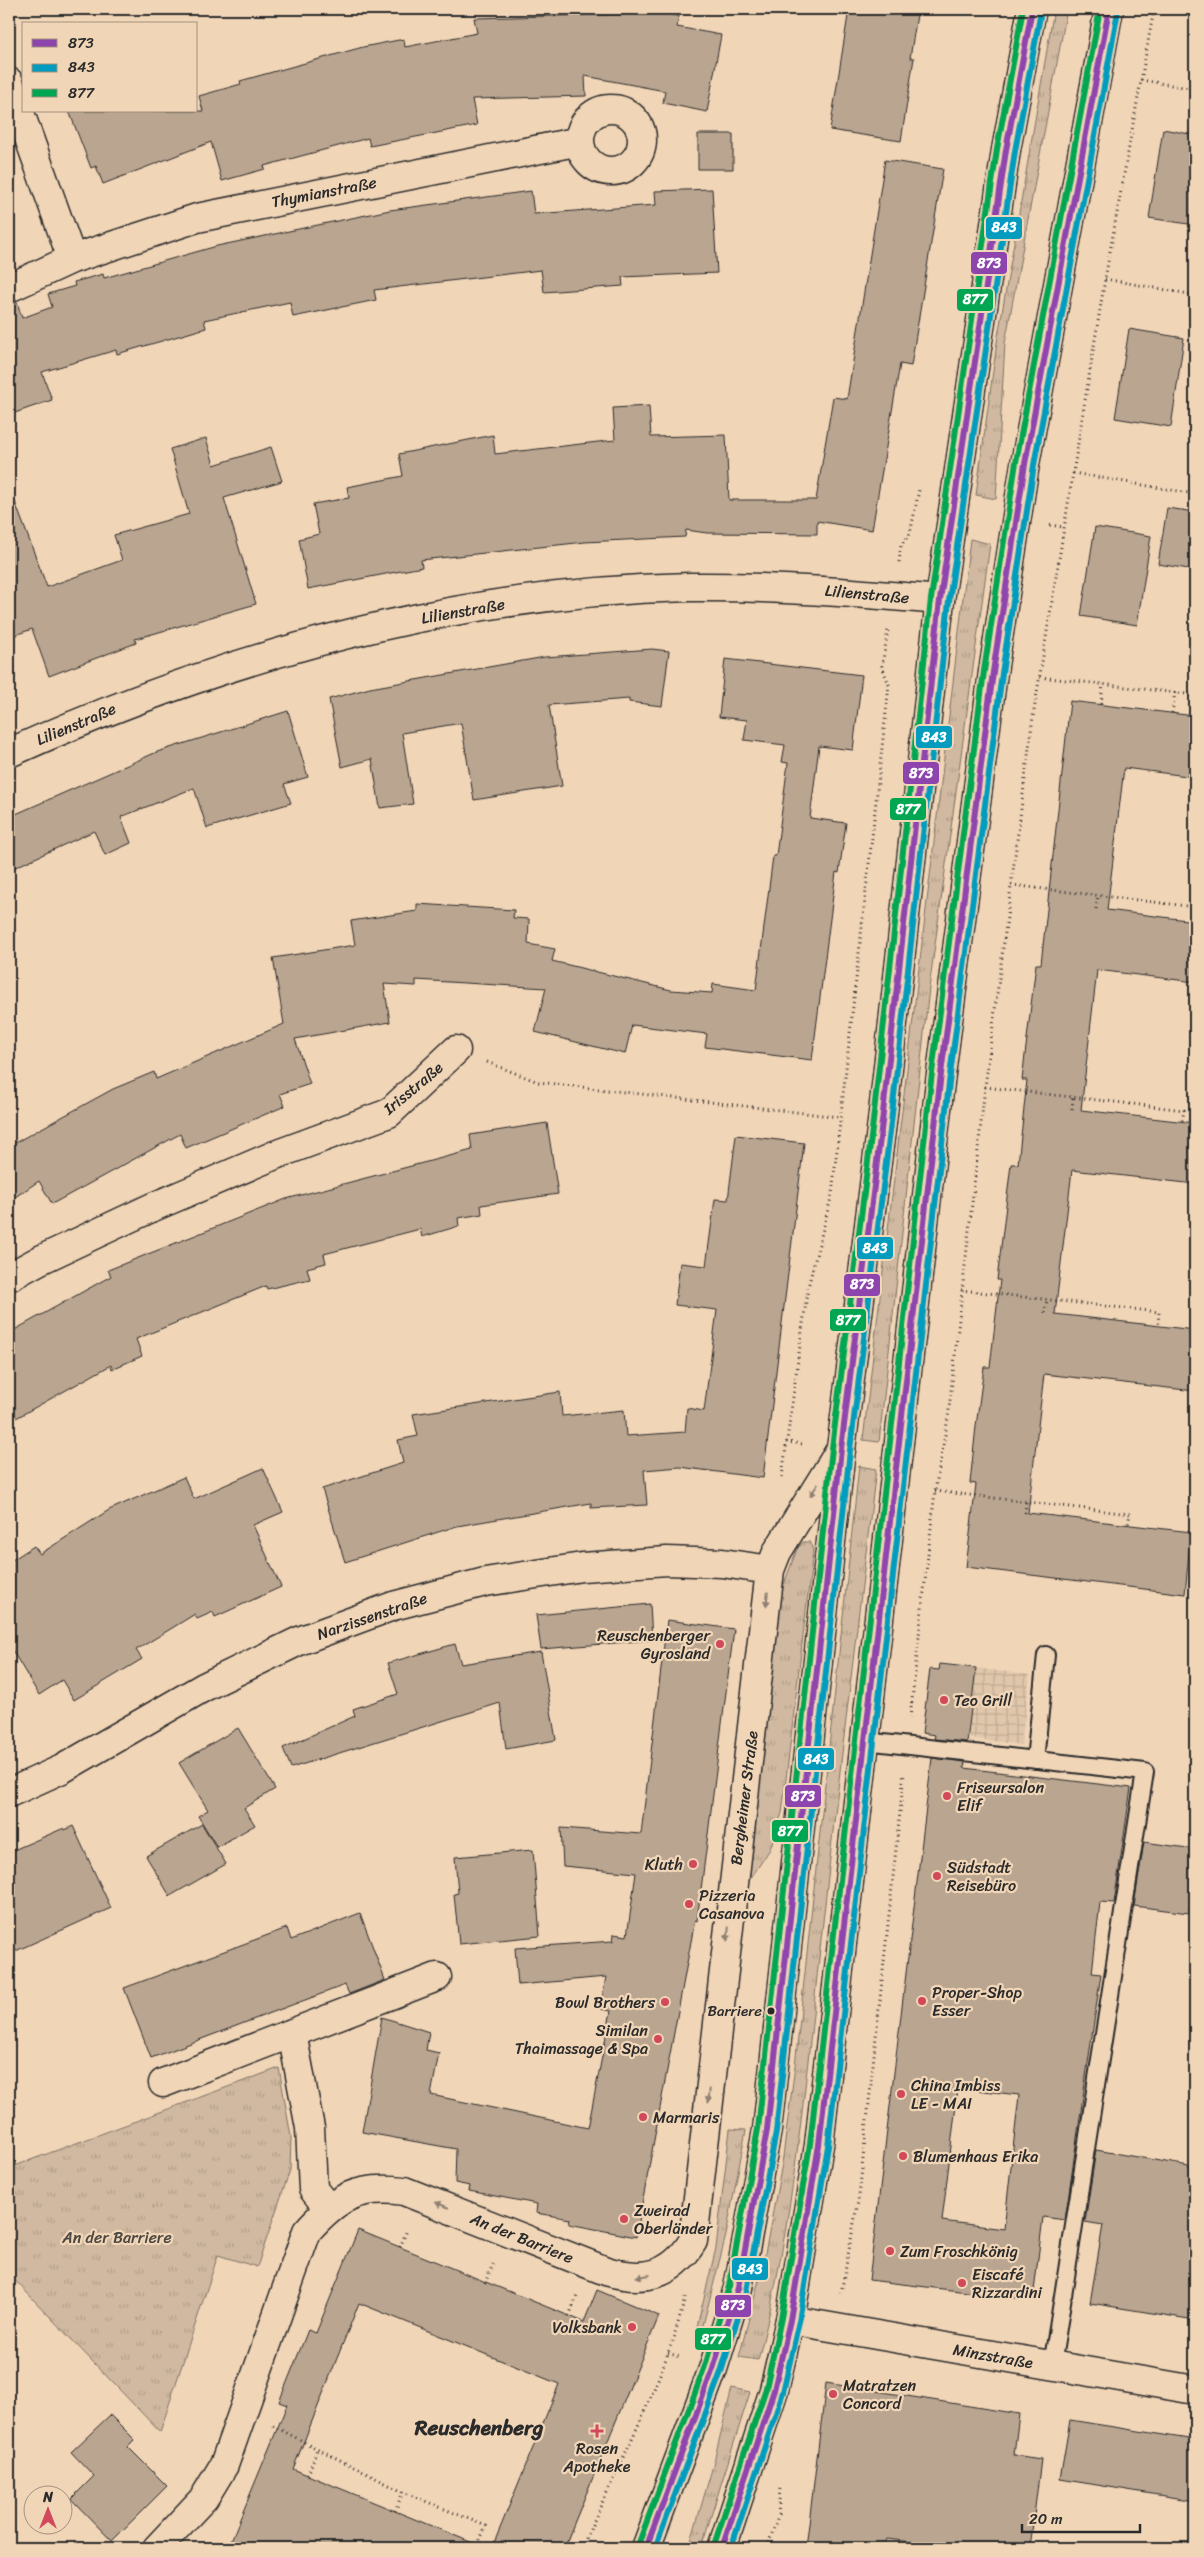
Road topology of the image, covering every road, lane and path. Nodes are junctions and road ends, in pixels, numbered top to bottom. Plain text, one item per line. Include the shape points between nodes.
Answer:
1 (1032, 9) edge
2 (1109, 9) edge
3 (1154, 9) edge
4 (1141, 80) junction
5 (9, 82) edge
6 (1195, 89) edge
7 (580, 141) dead end
8 (72, 259) junction
9 (1105, 279) junction
10 (9, 288) edge
11 (1195, 295) edge
12 (1073, 473) junction
13 (920, 485) dead end
14 (1195, 494) edge
15 (894, 596) junction
16 (940, 600) junction
17 (1040, 677) junction
18 (1103, 684) junction
19 (1175, 692) junction
20 (1195, 695) edge
21 (1100, 704) dead end
22 (1172, 713) dead end
23 (9, 753) edge
24 (1011, 885) junction
25 (1098, 896) junction
26 (1195, 907) edge
27 (1096, 909) dead end
28 (456, 1050) joint
29 (985, 1087) junction
30 (1074, 1098) junction
31 (1072, 1109) dead end
32 (839, 1117) junction
33 (1182, 1122) dead end
34 (9, 1277) edge
35 (961, 1290) junction
36 (1047, 1299) junction
37 (1045, 1313) dead end
38 (1158, 1326) dead end
39 (841, 1449) junction
40 (780, 1486) dead end
41 (936, 1492) junction
42 (1026, 1502) junction
43 (1025, 1513) dead end
44 (1128, 1525) dead end
45 (770, 1570) junction
46 (1046, 1655) dead end
47 (865, 1741) junction
48 (907, 1746) junction
49 (1035, 1760) junction
50 (9, 1793) edge
51 (437, 1978) dead end
52 (292, 2033) junction
53 (163, 2083) dead end
54 (328, 2208) junction
55 (685, 2254) junction
56 (790, 2320) junction
57 (828, 2328) junction
58 (1052, 2366) junction
59 (1195, 2390) edge
60 (244, 2411) junction
61 (317, 2449) junction
62 (308, 2475) dead end
63 (780, 2486) dead end
64 (403, 2492) junction
65 (395, 2511) dead end
66 (478, 2544) dead end
67 (157, 2548) edge
68 (582, 2548) edge
69 (646, 2548) edge
70 (722, 2548) edge
71 (767, 2548) edge

1 - 16 street, Bergheimer Straße via 1006,150
2 - 47 street via 1018,502 993,672 940,1082
3 - 4 path
4 - 6 path
4 - 9 path
5 - 8 street
7 - 8 street, Thymianstraße via 197,218
8 - 10 street, Thymianstraße
9 - 11 path
9 - 12 path
12 - 14 path
12 - 17 path
13 - 15 path via 910,534 901,546
15 - 16 street, Lilienstraße
15 - 23 street, Lilienstraße via 690,587 573,595 486,606 335,636 259,657 155,692
15 - 32 path via 882,666 889,685
16 - 39 street, Bergheimer Straße via 882,1122
17 - 18 path
17 - 24 path
18 - 19 path
18 - 21 path
19 - 20 path
19 - 22 path
24 - 25 path
24 - 29 path
25 - 26 path
25 - 27 path
28 - 32 path, Irisstraße via 538,1082
28 - 34 street, Irisstraße via 389,1112 154,1207
29 - 30 path
29 - 35 path
30 - 31 path
30 - 33 path via 1184,1110
32 - 40 path via 832,1194 808,1287
35 - 36 path
35 - 41 path via 948,1418
36 - 37 path
36 - 38 path via 1159,1312
39 -> 45 street, Bergheimer Straße via 777,1552
39 - 69 street, Bergheimer Straße via 765,2140 738,2288 713,2369
41 - 42 path
41 - 48 path
42 - 43 path
42 - 44 path via 1130,1514
45 - 50 street, Narzissenstraße via 722,1563 676,1562 582,1567 485,1582 393,1606 299,1641 204,1687 62,1769
45 -> 55 street, Bergheimer Straße via 693,2241
46 - 49 lane
47 - 48 lane
47 - 56 street via 819,2145
48 - 49 lane
48 - 57 path via 860,2196 841,2294
49 - 58 lane via 1144,1772
51 - 52 street
52 - 53 street
52 - 54 street via 310,2128 313,2189
55 -> 54 street, An der Barriere via 658,2273 624,2277 404,2191 372,2190
54 - 60 street, An der Barriere via 308,2231
55 - 68 path via 691,2270 678,2326 652,2396
56 - 57 street, Minzstraße
56 - 70 street via 774,2390
57 - 58 street, Minzstraße
58 - 59 street, Minzstraße
60 - 61 path
60 - 67 street, An der Barriere via 214,2484
61 - 62 path
61 - 64 path
63 - 71 path via 778,2516
64 - 65 path
64 - 66 path via 486,2526

